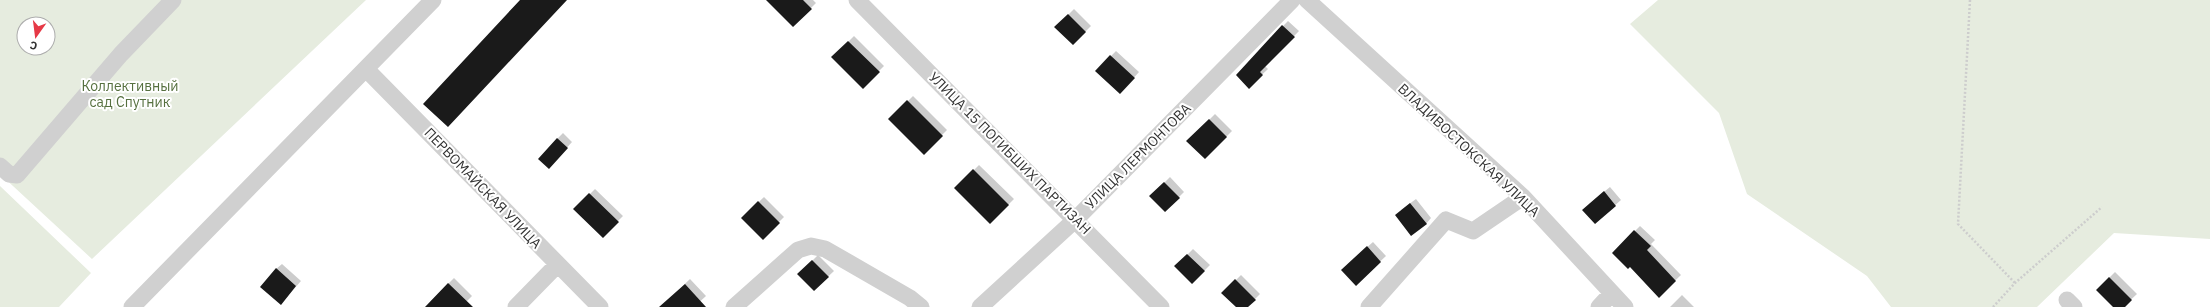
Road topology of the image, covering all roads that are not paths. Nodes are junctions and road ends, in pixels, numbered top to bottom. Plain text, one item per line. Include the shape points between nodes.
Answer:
1 (173, 0) edge
2 (432, 0) edge
3 (858, 0) edge
4 (1292, 0) edge
5 (1307, 0) edge
6 (366, 69) junction
7 (0, 166) edge
8 (1523, 197) junction
9 (1076, 219) junction
10 (557, 265) junction
11 (1612, 293) junction
12 (132, 307) edge
13 (516, 307) edge
14 (600, 307) edge
15 (734, 307) edge
16 (921, 307) edge
17 (980, 307) edge
18 (1161, 307) edge
19 (1369, 307) edge
20 (1600, 307) edge
21 (1624, 307) edge

1 - 7 street via 121,54 17,175 9,174
2 - 6 street
3 - 9 street, УЛИЦА 15 ПОГИБШИХ ПАРТИЗАН
4 - 9 street, УЛИЦА ЛЕРМОНТОВА
5 - 8 street, ВЛАДИВОСТОКСКАЯ УЛИЦА
6 - 10 street, ПЕРВОМАЙСКАЯ УЛИЦА
6 - 12 street
8 - 11 street, ВЛАДИВОСТОКСКАЯ УЛИЦА
8 - 19 street via 1473,231 1446,220
9 - 17 street, УЛИЦА ЛЕРМОНТОВА
9 - 18 street, УЛИЦА 15 ПОГИБШИХ ПАРТИЗАН
10 - 13 street
10 - 14 street, ПЕРВОМАЙСКАЯ УЛИЦА
11 - 20 street
11 - 21 street, ВЛАДИВОСТОКСКАЯ УЛИЦА
15 - 16 street via 798,250 811,246 825,249 910,298

